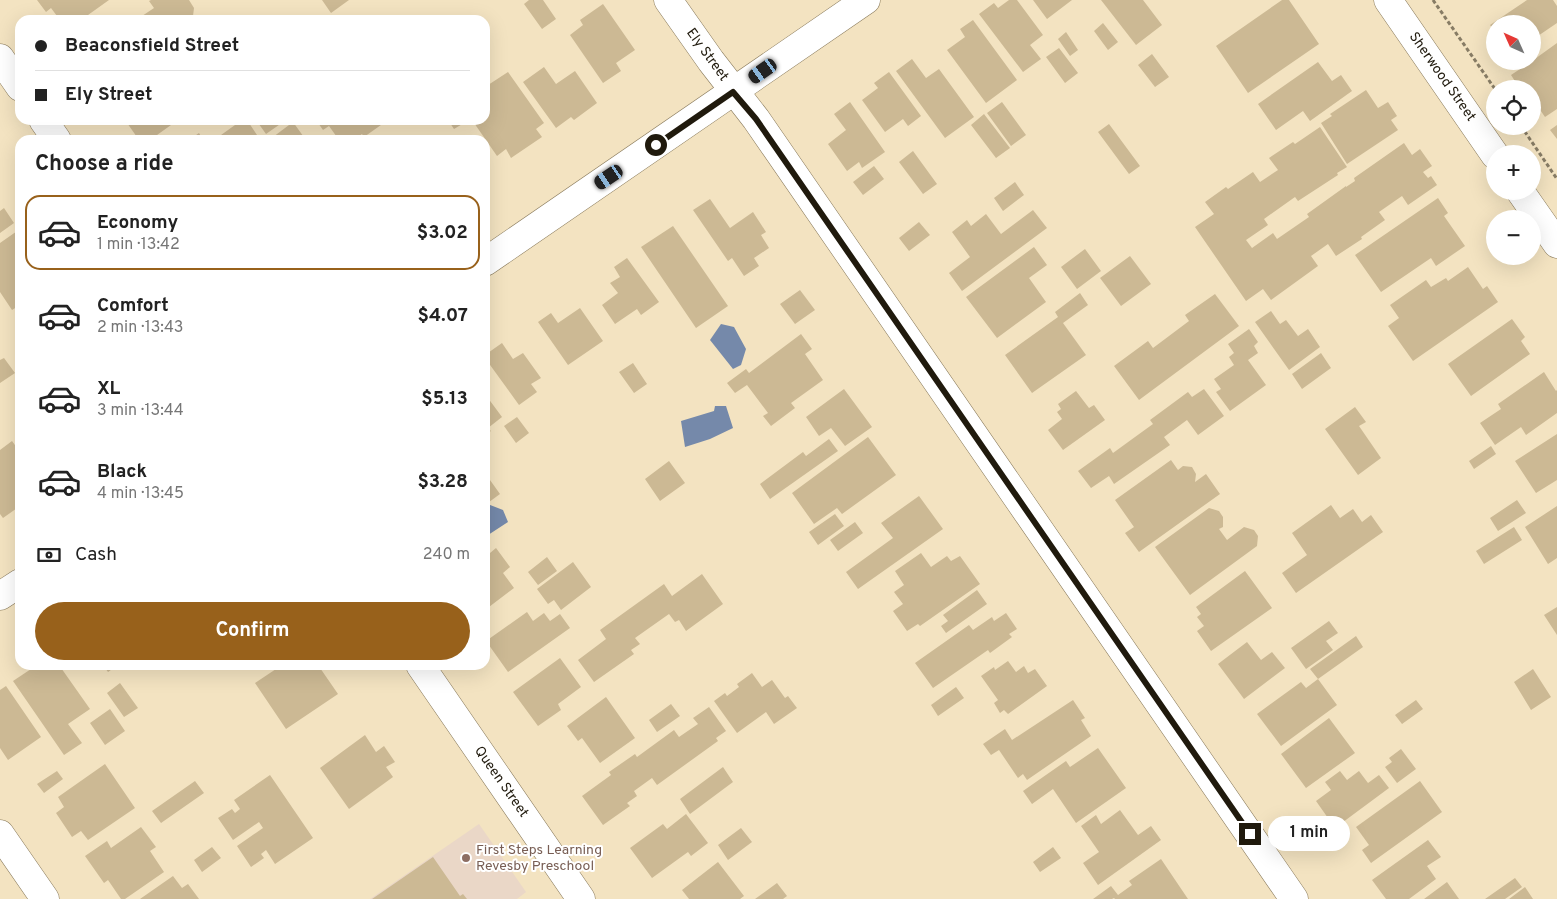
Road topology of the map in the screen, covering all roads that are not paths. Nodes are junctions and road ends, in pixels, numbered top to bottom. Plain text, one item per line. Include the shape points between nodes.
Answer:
1 (668, 0) edge
2 (866, 0) edge
3 (1388, 0) edge
4 (0, 58) edge
5 (15, 79) edge
6 (733, 92) junction
7 (1489, 145) edge
8 (1526, 200) edge
9 (1557, 244) edge
10 (490, 259) edge
11 (15, 586) edge
12 (0, 596) edge
13 (423, 670) edge
14 (0, 834) edge
15 (45, 899) edge
16 (581, 899) edge
17 (1294, 899) edge

1 - 6 street, Ely Street
2 - 6 street
3 - 7 street, Sherwood Street
4 - 5 street
6 - 10 street
6 - 17 street, Ely Street via 762,127
8 - 9 street
11 - 12 street
13 - 16 street, Queen Street
14 - 15 street

